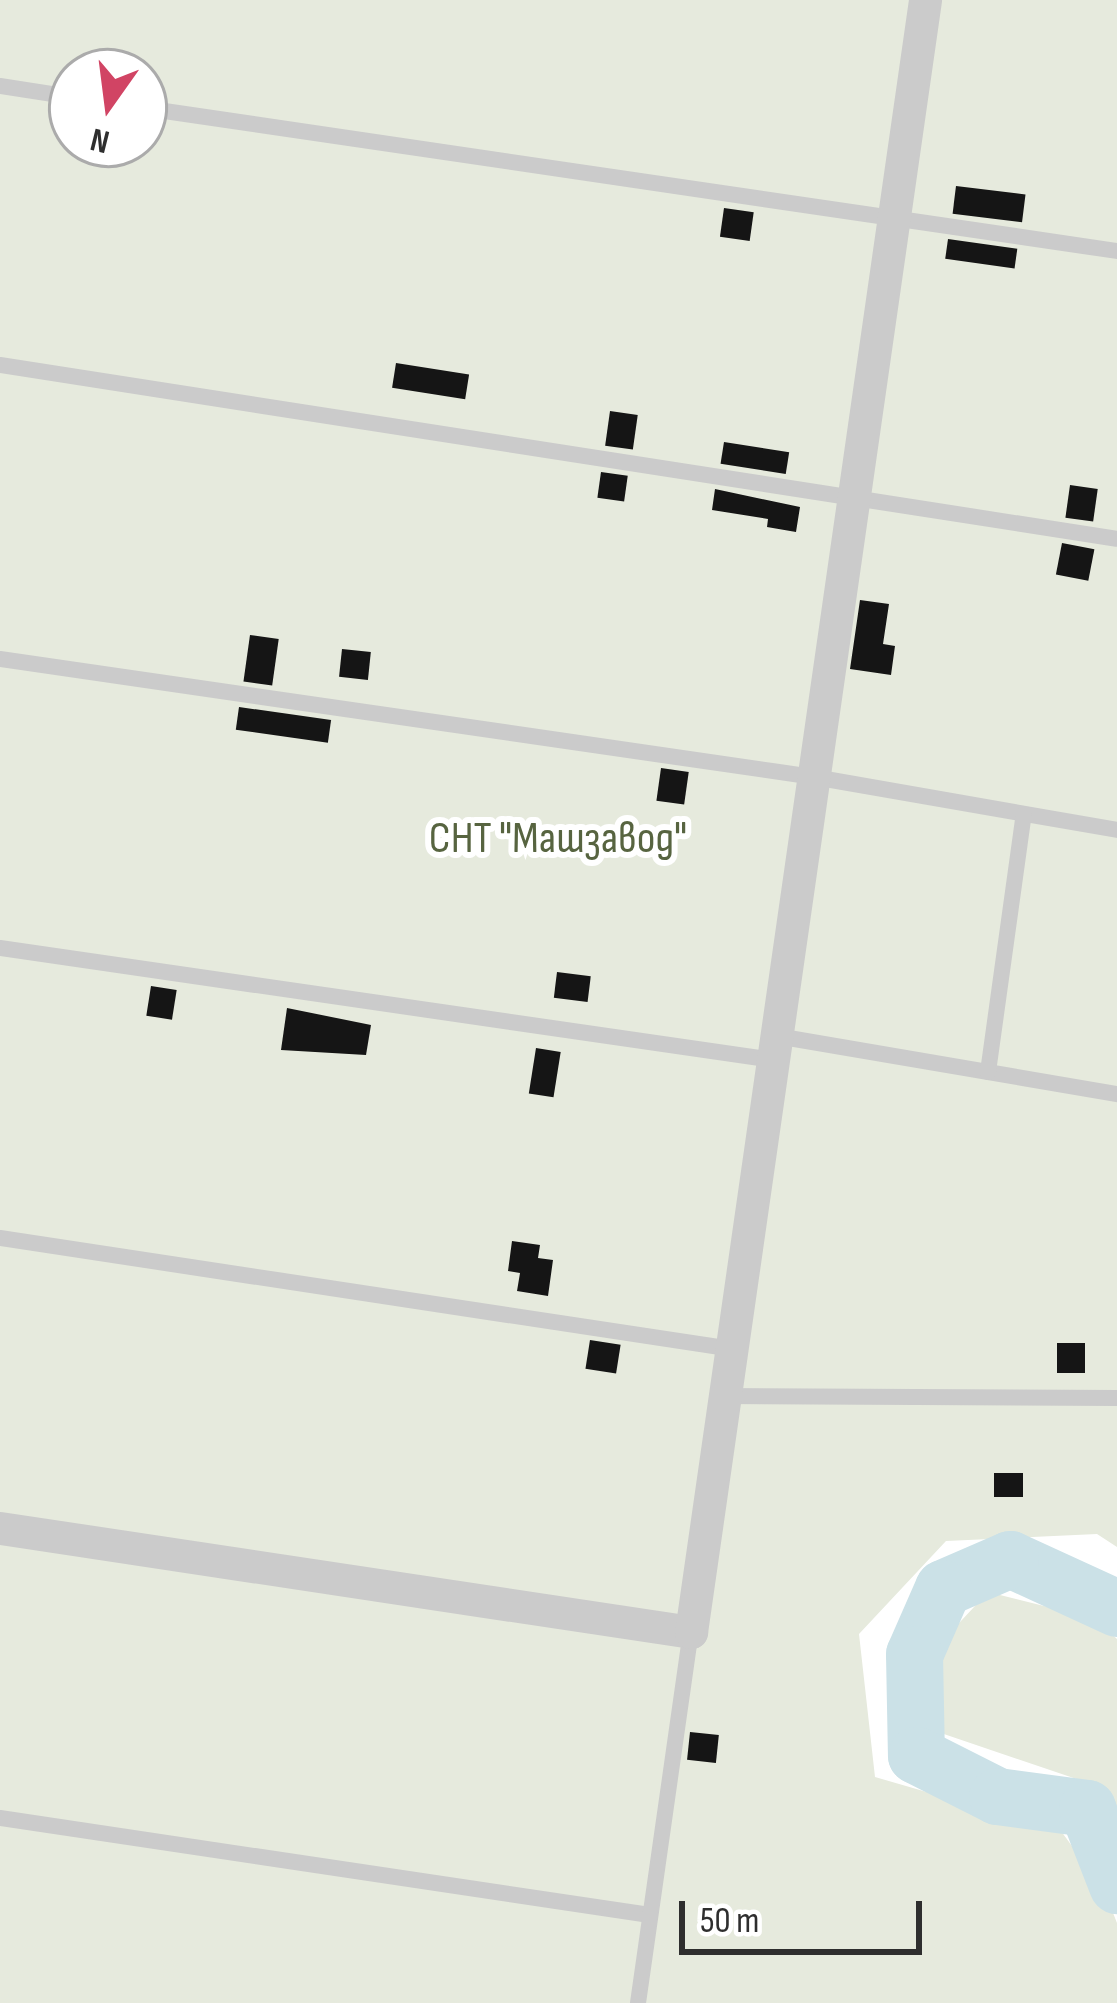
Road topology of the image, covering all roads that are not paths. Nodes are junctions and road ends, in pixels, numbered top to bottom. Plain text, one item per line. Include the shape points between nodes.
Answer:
1 (925, 0) edge
2 (0, 86) edge
3 (48, 93) edge
4 (168, 112) edge
5 (892, 220) junction
6 (1117, 250) edge
7 (0, 365) edge
8 (854, 501) junction
9 (1117, 538) edge
10 (0, 658) edge
11 (814, 777) junction
12 (1024, 814) junction
13 (1117, 830) edge
14 (0, 948) edge
15 (775, 1048) junction
16 (988, 1072) junction
17 (1117, 1094) edge
18 (0, 1238) edge
19 (732, 1349) junction
20 (725, 1396) junction
21 (1117, 1398) edge
22 (0, 1528) edge
23 (691, 1632) junction
24 (0, 1819) edge
25 (650, 1915) junction
26 (638, 2003) edge

1 - 5 street
2 - 3 lane
4 - 5 lane
5 - 6 lane
5 - 8 street
7 - 8 lane
8 - 9 lane
8 - 11 street
10 - 11 lane
11 - 12 lane
11 - 15 street
12 - 13 lane
12 - 16 lane
14 - 15 lane
15 - 16 lane
15 - 19 street
16 - 17 lane
18 - 19 lane
19 - 20 street
20 - 21 lane
20 - 23 street
22 - 23 street
23 - 25 lane
24 - 25 lane
25 - 26 lane

